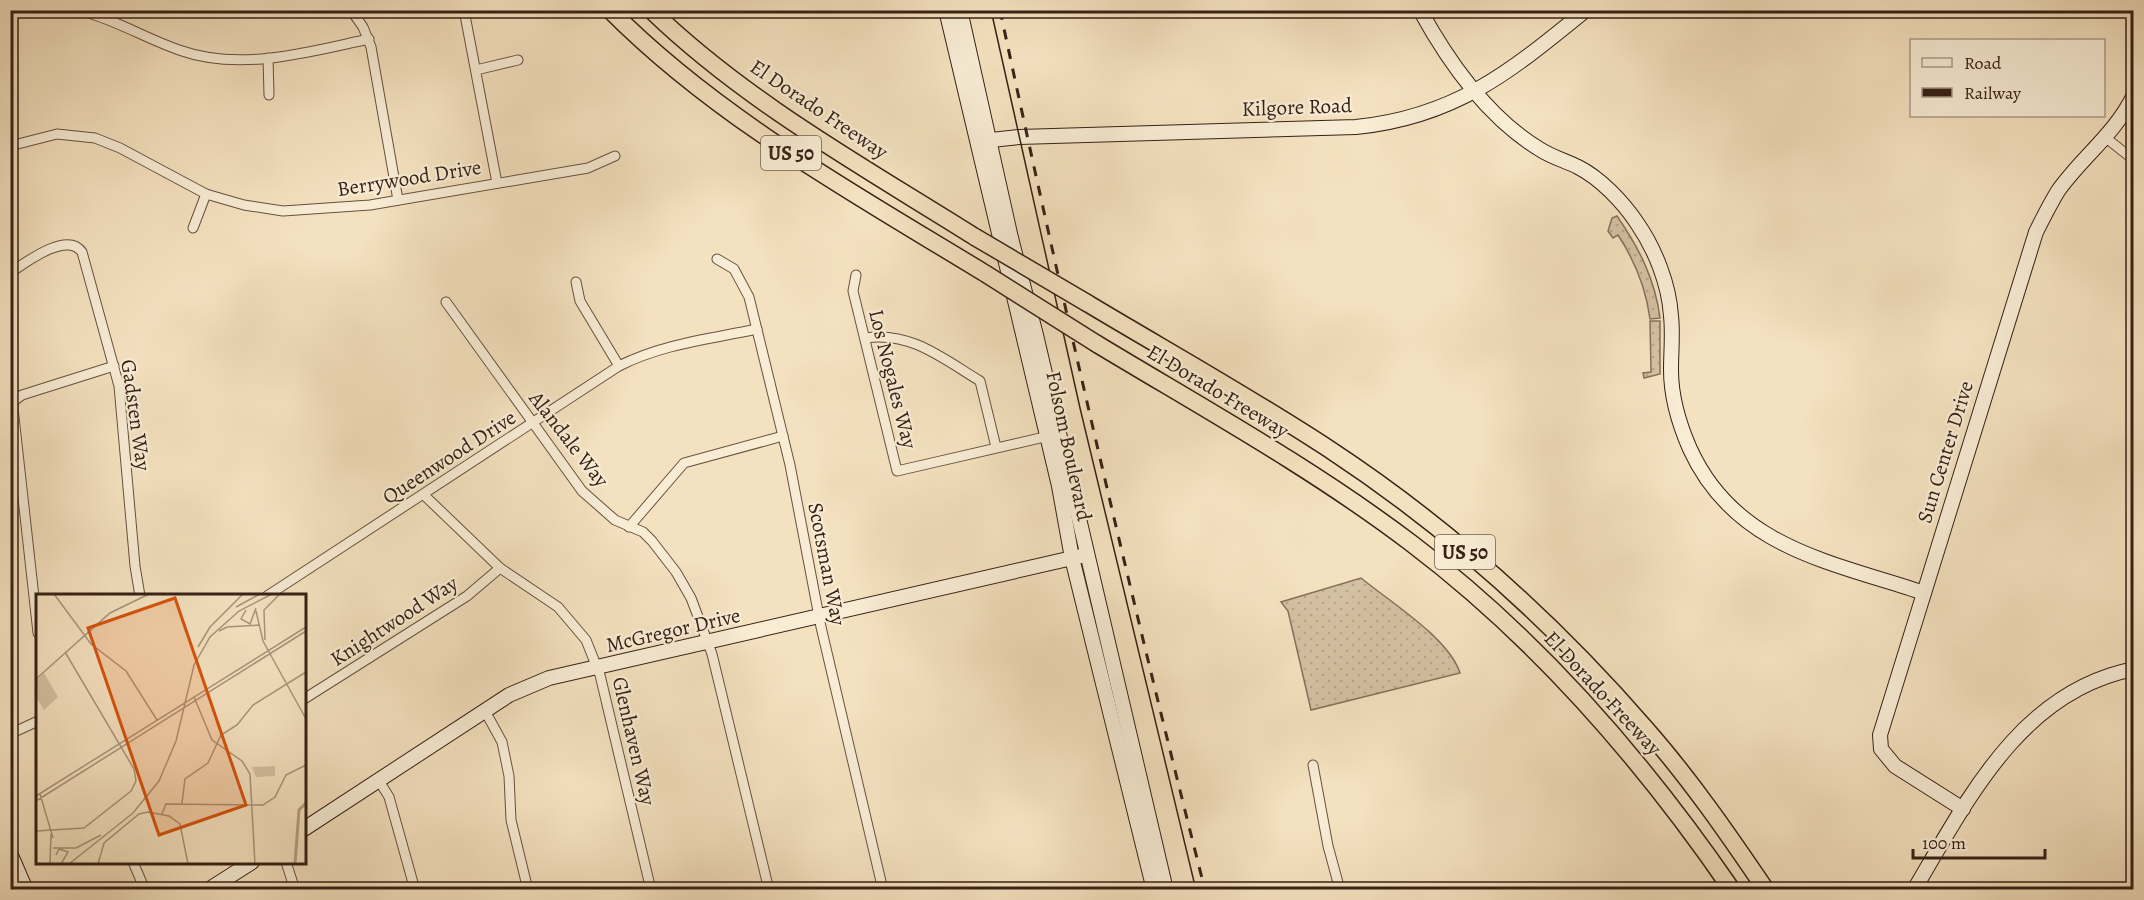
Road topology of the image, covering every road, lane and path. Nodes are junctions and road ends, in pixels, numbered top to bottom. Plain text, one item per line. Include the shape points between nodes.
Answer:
1 (77, 10) edge
2 (351, 10) edge
3 (464, 10) edge
4 (610, 10) edge
5 (946, 10) edge
6 (960, 10) edge
7 (1420, 10) edge
8 (1586, 10) edge
9 (654, 12) edge
10 (369, 39) junction
11 (268, 58) junction
12 (518, 60) dead end
13 (476, 70) junction
14 (1475, 92) junction
15 (269, 95) dead end
16 (2133, 96) edge
17 (2106, 138) junction
18 (983, 141) junction
19 (10, 146) edge
20 (615, 156) dead end
21 (2133, 160) edge
22 (497, 183) junction
23 (206, 194) junction
24 (398, 200) junction
25 (194, 228) dead end
26 (717, 259) dead end
27 (10, 273) edge
28 (856, 275) dead end
29 (576, 282) dead end
30 (446, 302) dead end
31 (757, 329) junction
32 (865, 338) junction
33 (114, 366) junction
34 (619, 366) junction
35 (532, 424) junction
36 (1052, 435) junction
37 (783, 436) junction
38 (996, 447) junction
39 (424, 495) junction
40 (629, 527) junction
41 (1079, 556) junction
42 (500, 568) junction
43 (1924, 593) junction
44 (140, 594) edge
45 (270, 594) edge
46 (36, 615) edge
47 (819, 618) junction
48 (709, 644) junction
49 (598, 669) junction
50 (2133, 669) edge
51 (306, 698) edge
52 (485, 711) junction
53 (36, 723) edge
54 (10, 734) edge
55 (1313, 765) dead end
56 (378, 779) junction
57 (1126, 783) junction
58 (1964, 810) junction
59 (306, 828) edge
60 (1152, 828) junction
61 (10, 853) edge
62 (134, 864) edge
63 (249, 864) edge
64 (287, 864) edge
65 (26, 890) edge
66 (145, 890) edge
67 (208, 890) edge
68 (295, 890) edge
69 (415, 890) edge
70 (528, 890) edge
71 (651, 890) edge
72 (769, 890) edge
73 (883, 890) edge
74 (1154, 890) edge
75 (1166, 890) edge
76 (1340, 890) edge
77 (1732, 890) edge
78 (1766, 890) edge
79 (1914, 890) edge

1 - 11 street via 196,55 237,60
2 - 10 street
3 - 13 street
4 - 77 highway, El Dorado Freeway / US 50, bridge via 706,92 784,148 1332,486 1412,543 1558,673 1686,822
5 - 18 street, Folsom Boulevard
6 - 18 street, Folsom Boulevard
7 - 14 street
8 - 14 street, Kilgore Road via 1496,81
9 - 78 highway, El Dorado Freeway / US 50, bridge via 771,108 975,237 1329,449 1425,520 1504,584 1578,654 1647,729 1710,809
10 - 11 street
10 - 24 street
11 - 15 street
12 - 13 street
13 - 22 street
14 - 18 street, Kilgore Road via 1441,108 1374,125
14 - 43 street via 1541,150 1580,168 1601,184 1637,223 1654,254 1671,314 1671,371 1679,424 1708,484 1746,522 1786,547
16 - 17 street, Sun Center Drive
17 - 21 street
17 - 43 street, Sun Center Drive via 2059,190 2036,232
18 - 36 street, Folsom Boulevard
19 - 23 street, Berrywood Drive via 57,134 95,138
20 - 22 street, Berrywood Drive via 588,168
22 - 24 street, Berrywood Drive
23 - 24 street, Berrywood Drive via 283,211
23 - 25 street
26 - 31 street, Scotsman Way via 730,264 742,280
27 - 33 street, Gadsten Way via 45,251 71,244 78,246
28 - 32 street, Los Nogales Way via 853,291
29 - 34 street via 580,301
30 - 35 street, Alandale Way
31 - 34 street, Queenwood Drive via 674,345
31 - 37 street, Scotsman Way
32 - 38 street via 905,338 980,381
32 - 38 street, Los Nogales Way via 897,471
33 - 44 street, Gadsten Way
33 - 46 street via 22,395 14,401
34 - 35 street, Queenwood Drive
35 - 39 street, Queenwood Drive
35 - 40 street, Alandale Way via 582,491
36 - 38 street, Los Nogales Way
36 - 41 street, Folsom Boulevard
37 - 40 street via 684,463
37 - 47 street, Scotsman Way
39 - 42 street, Glenhaven Way
39 - 45 street, Queenwood Drive
40 - 48 street, Alandale Way via 643,532 665,555 691,598
41 - 47 street, McGregor Drive
41 - 57 street, Folsom Boulevard
41 - 60 street, Folsom Boulevard
42 - 49 street, Glenhaven Way via 570,617 586,640
42 - 51 street, Knightwood Way via 467,596
43 - 58 street, Sun Center Drive via 1883,724 1881,749 1895,766
47 - 48 street, McGregor Drive
47 - 73 street, Scotsman Way
48 - 49 street, McGregor Drive
48 - 72 street, Alandale Way
49 - 52 street, McGregor Drive via 526,686
49 - 71 street, Glenhaven Way
50 - 58 street via 2084,683 2038,714 2003,751
52 - 56 street, McGregor Drive
52 - 70 street via 502,742 512,820
53 - 54 street
55 - 76 street
56 - 59 street, McGregor Drive
56 - 69 street via 389,797
57 - 60 street via 1135,787 1143,819
57 - 74 street, Folsom Boulevard
58 - 79 street
60 - 75 street, Folsom Boulevard
61 - 65 street
62 - 66 street
63 - 67 street
64 - 68 street

